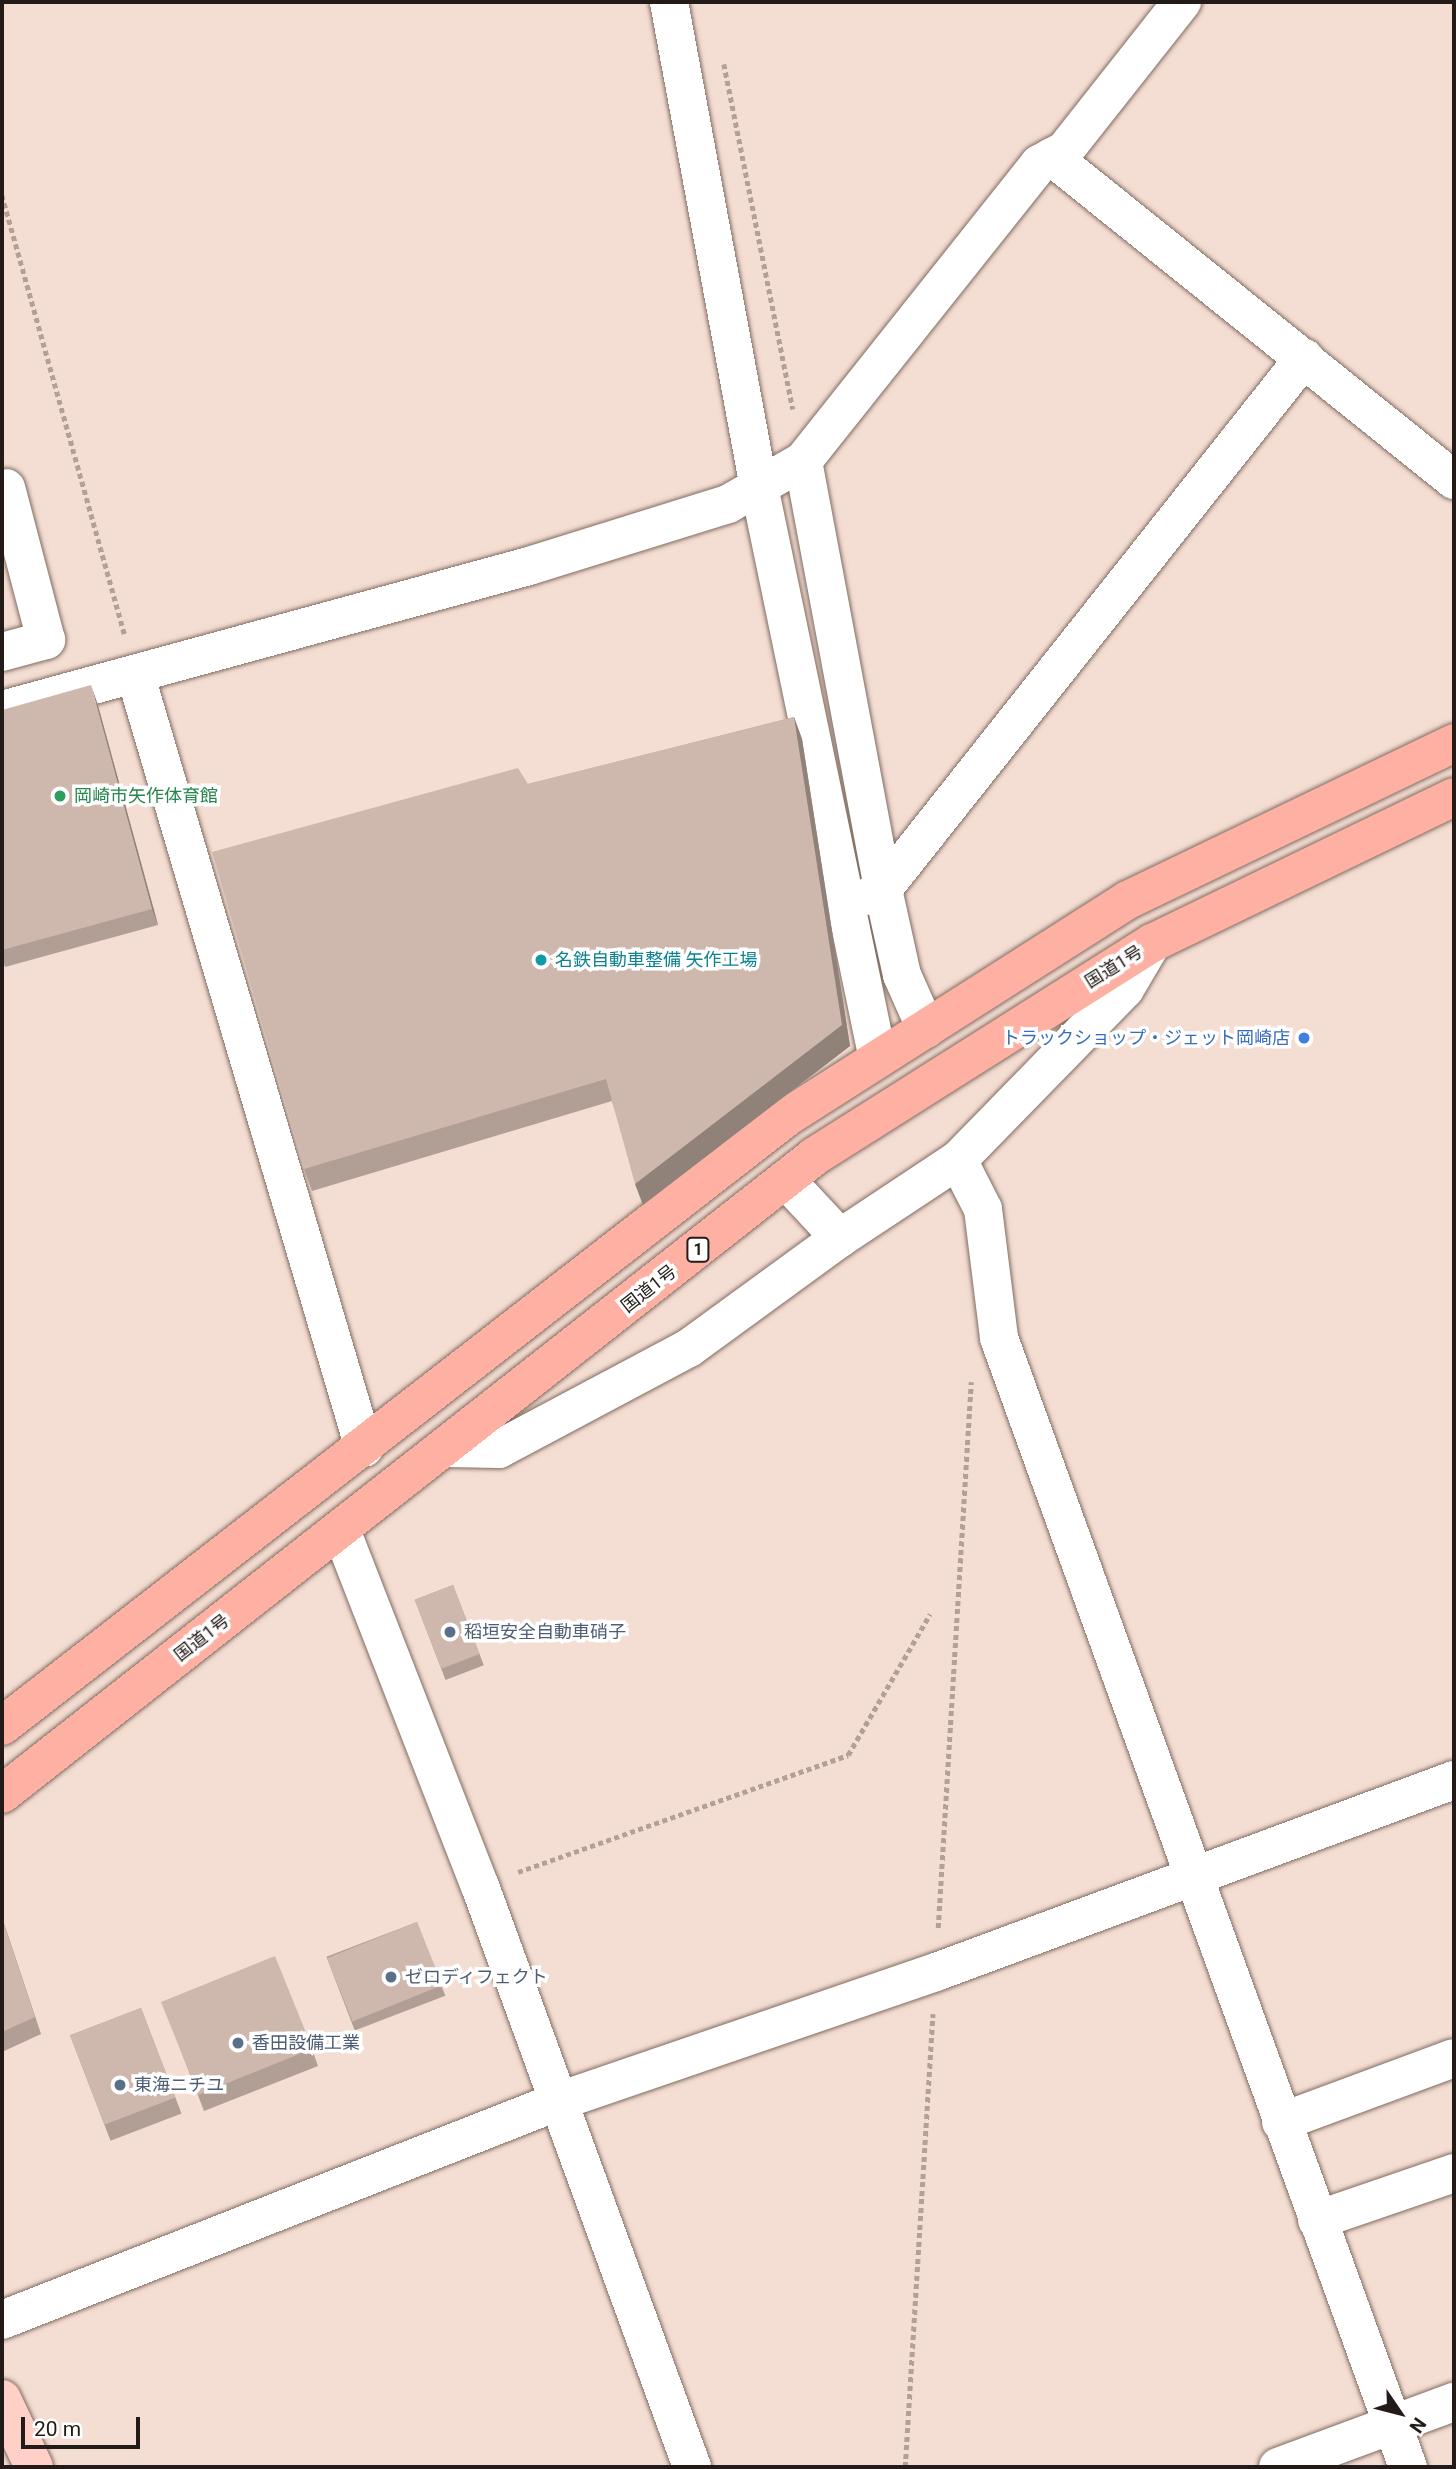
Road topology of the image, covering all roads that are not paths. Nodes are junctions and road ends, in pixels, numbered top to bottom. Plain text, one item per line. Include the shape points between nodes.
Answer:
1 (668, 2) edge
2 (1182, 2) edge
3 (1052, 157) junction
4 (1304, 358) junction
5 (803, 461) junction
6 (1454, 480) edge
7 (760, 486) junction
8 (6, 488) dead end
9 (2, 652) edge
10 (136, 677) junction
11 (2, 710) edge
12 (1454, 743) edge
13 (1454, 797) edge
14 (883, 888) junction
15 (847, 909) junction
16 (1152, 943) junction
17 (926, 1029) junction
18 (878, 1059) junction
19 (958, 1160) junction
20 (786, 1180) junction
21 (840, 1238) junction
22 (448, 1447) junction
23 (364, 1448) junction
24 (341, 1530) junction
25 (2, 1726) edge
26 (1454, 1780) edge
27 (2, 1794) edge
28 (1193, 1875) junction
29 (1454, 2058) edge
30 (559, 2101) junction
31 (1280, 2122) junction
32 (1454, 2173) edge
33 (1317, 2220) junction
34 (2, 2320) edge
35 (2, 2399) edge
36 (1454, 2402) edge
37 (1392, 2425) junction
38 (34, 2467) edge
39 (692, 2467) edge
40 (1278, 2467) edge
41 (1408, 2467) edge

1 - 7 street
2 - 3 street via 1065,150
3 - 4 street
3 - 5 street via 1039,164
4 - 6 street
4 - 14 street
5 - 7 street
5 - 14 street
7 - 10 street via 728,504 529,566
7 - 15 street
8 - 9 street via 46,640
10 - 11 street
10 - 23 street
12 - 17 highway via 1128,900
13 - 16 highway, 国道1号 / 1
14 - 15 street
14 - 17 street via 902,975
15 - 18 street
16 - 19 street via 1125,989
16 - 20 highway, 国道1号 / 1 via 815,1156
17 - 18 highway
18 - 23 highway via 787,1118
19 - 21 street
19 - 28 street via 983,1209 999,1338
20 - 21 street
20 - 22 highway, 国道1号 / 1
21 - 22 street via 689,1348 499,1448
22 - 24 highway, 国道1号 / 1
23 - 25 highway
24 - 27 highway, 国道1号 / 1
24 - 30 street
26 - 28 street
28 - 30 street via 936,1972
28 - 31 street
29 - 31 street
30 - 34 street
30 - 39 street
31 - 33 street
32 - 33 street
33 - 37 street
35 - 38 main road
36 - 37 street
37 - 40 street
37 - 41 street

